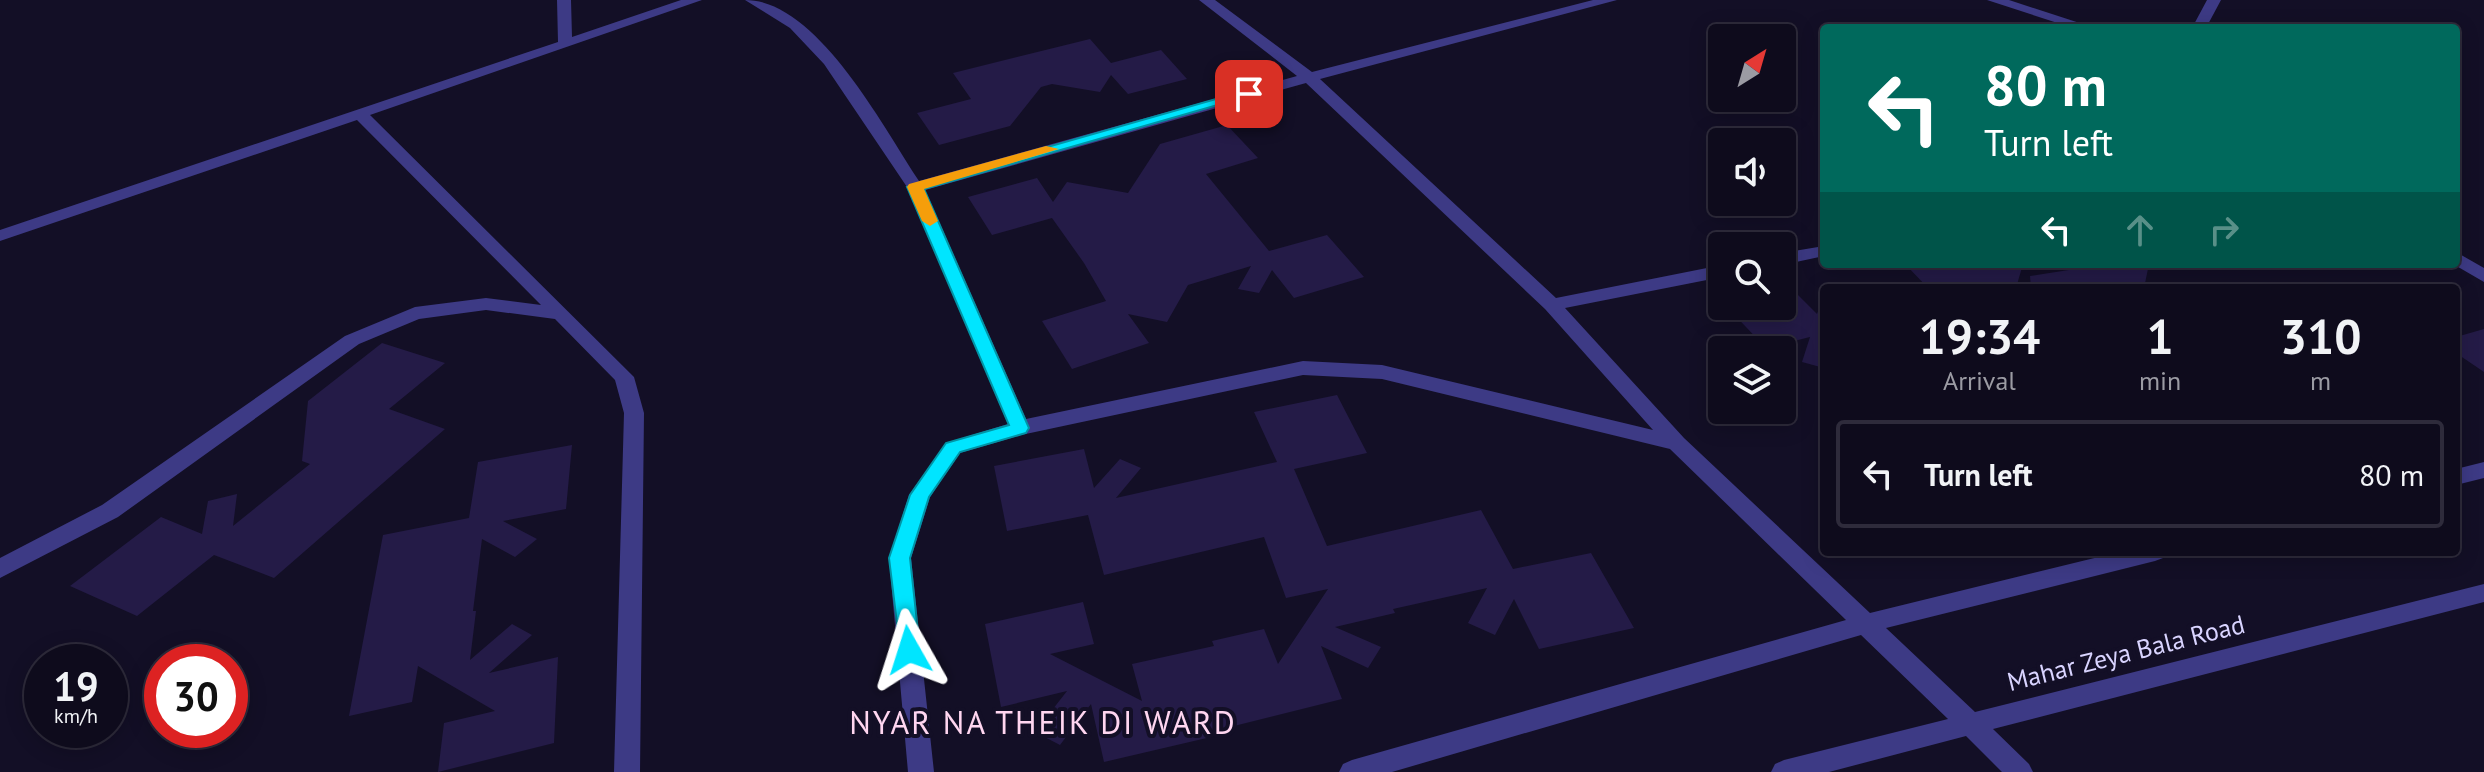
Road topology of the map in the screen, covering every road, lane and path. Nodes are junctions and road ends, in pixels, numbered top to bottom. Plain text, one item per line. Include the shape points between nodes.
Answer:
1 (564, 0) edge
2 (695, 0) edge
3 (752, 0) edge
4 (1206, 0) edge
5 (1610, 0) edge
6 (1994, 0) edge
7 (2214, 0) edge
8 (2075, 24) edge
9 (2201, 24) edge
10 (565, 44) junction
11 (1309, 77) junction
12 (360, 114) junction
13 (915, 187) junction
14 (0, 236) edge
15 (1820, 252) edge
16 (1796, 256) edge
17 (2460, 261) edge
18 (1708, 274) edge
19 (2484, 276) edge
20 (1552, 305) junction
21 (561, 314) junction
22 (1020, 428) junction
23 (1677, 443) junction
24 (2484, 470) edge
25 (2460, 476) edge
26 (2139, 556) edge
27 (0, 569) edge
28 (2484, 593) edge
29 (1865, 624) junction
30 (1970, 724) junction
31 (627, 772) edge
32 (921, 772) edge
33 (1352, 772) edge
34 (1784, 772) edge
35 (2020, 772) edge

1 - 10 street
2 - 10 street
3 - 13 street via 795,25 830,61
4 - 11 street
5 - 11 street
6 - 8 street
7 - 9 street
10 - 12 street
11 - 13 street
11 - 20 street
12 - 14 street
12 - 21 street
13 - 22 street
15 - 16 street
17 - 19 street
18 - 20 street
20 - 23 street
21 - 27 street via 486,304 415,313 352,340 110,511
21 - 31 street via 624,377 634,413
22 - 23 street via 1303,368 1382,372
22 - 32 street via 953,448 920,495 900,558
23 - 29 street
24 - 25 street
26 - 29 street
28 - 30 street, Mahar Zeya Bala Road
29 - 30 street
29 - 33 street
30 - 34 street, Mahar Zeya Bala Road
30 - 35 street

